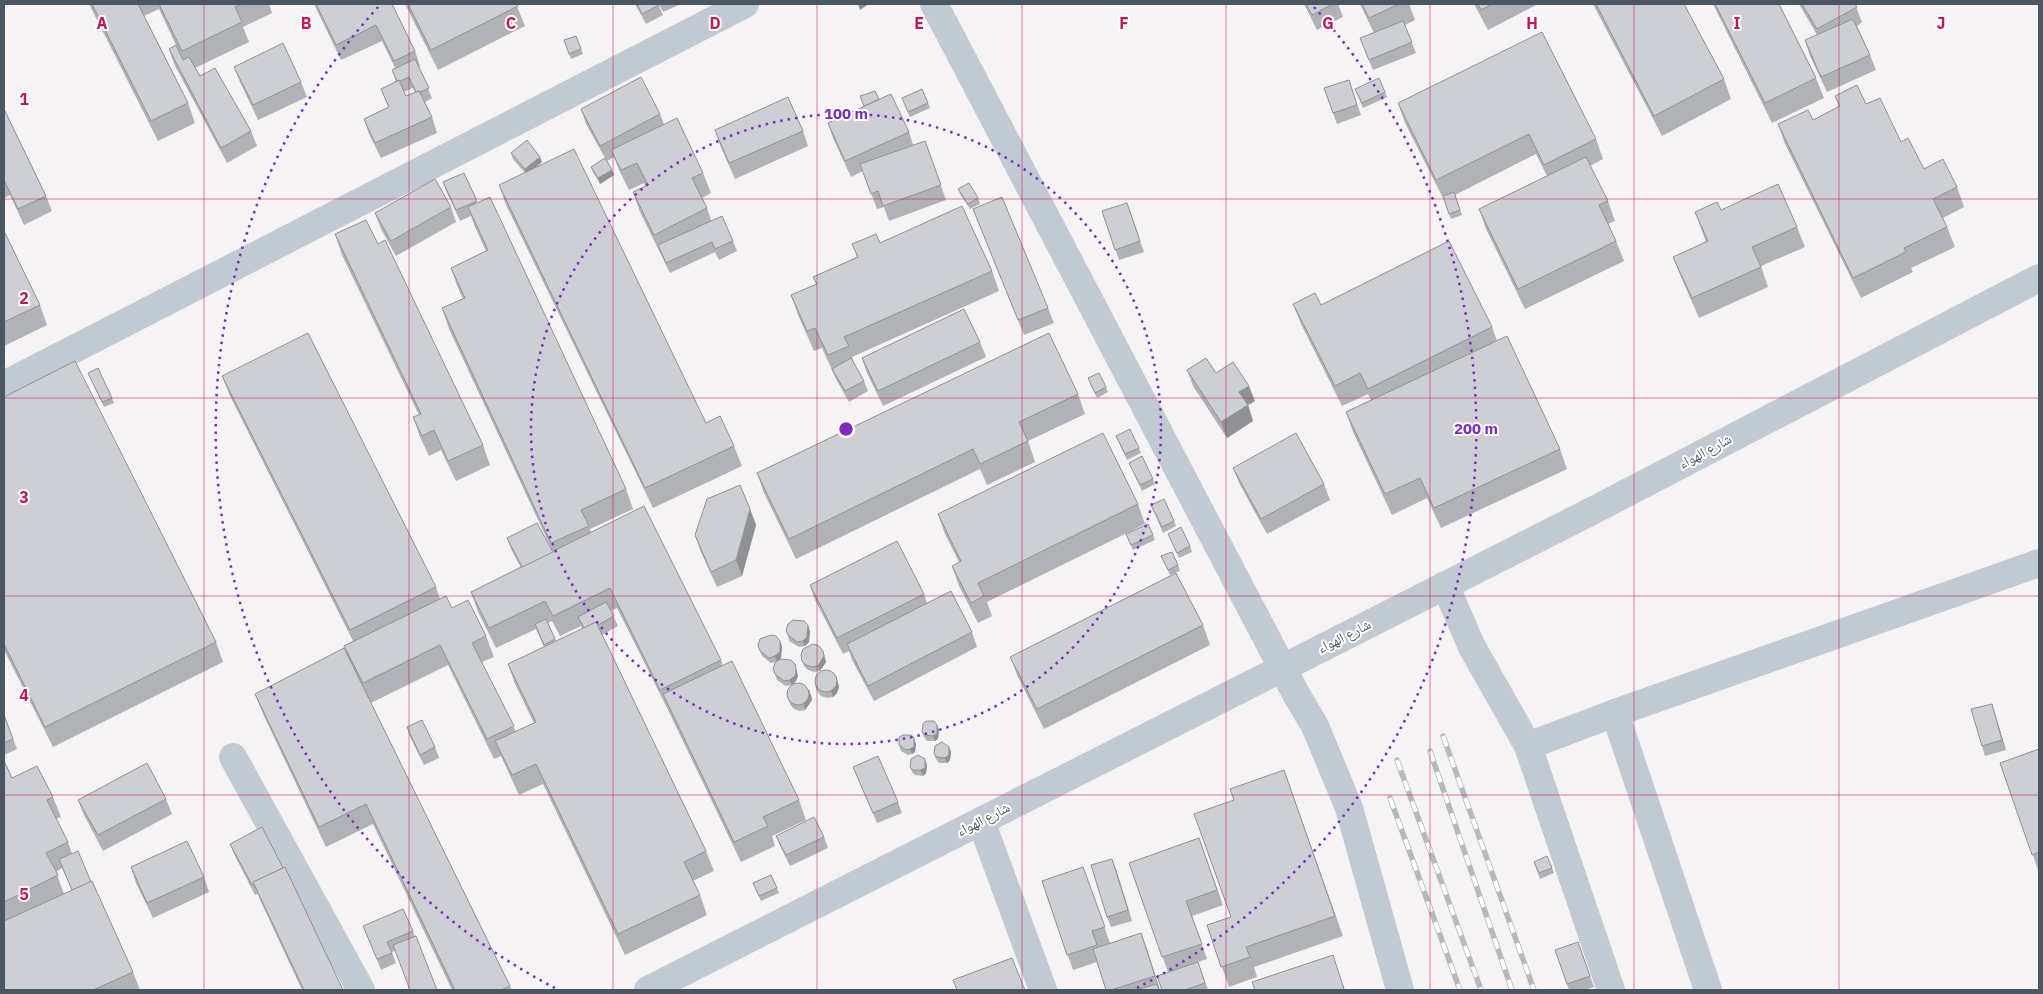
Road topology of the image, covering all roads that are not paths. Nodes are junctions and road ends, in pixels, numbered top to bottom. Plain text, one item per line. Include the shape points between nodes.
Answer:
1 (745, 4) edge
2 (934, 4) edge
3 (2039, 278) edge
4 (4, 385) edge
5 (2039, 563) edge
6 (1445, 585) junction
7 (1278, 659) junction
8 (1615, 713) junction
9 (1528, 746) junction
10 (233, 757) dead end
11 (981, 821) junction
12 (360, 990) edge
13 (648, 990) edge
14 (1043, 990) edge
15 (1400, 990) edge
16 (1612, 990) edge
17 (1708, 990) edge

1 - 4 street
2 - 7 street
3 - 6 street, شارع الهواء
5 - 8 street
6 - 7 street, شارع الهواء
6 - 9 street via 1472,647
7 - 11 street, شارع الهواء
7 - 15 street via 1315,726 1349,808
8 - 9 street
8 - 17 street
9 - 16 street
10 - 12 street
11 - 13 street, شارع الهواء
11 - 14 street

